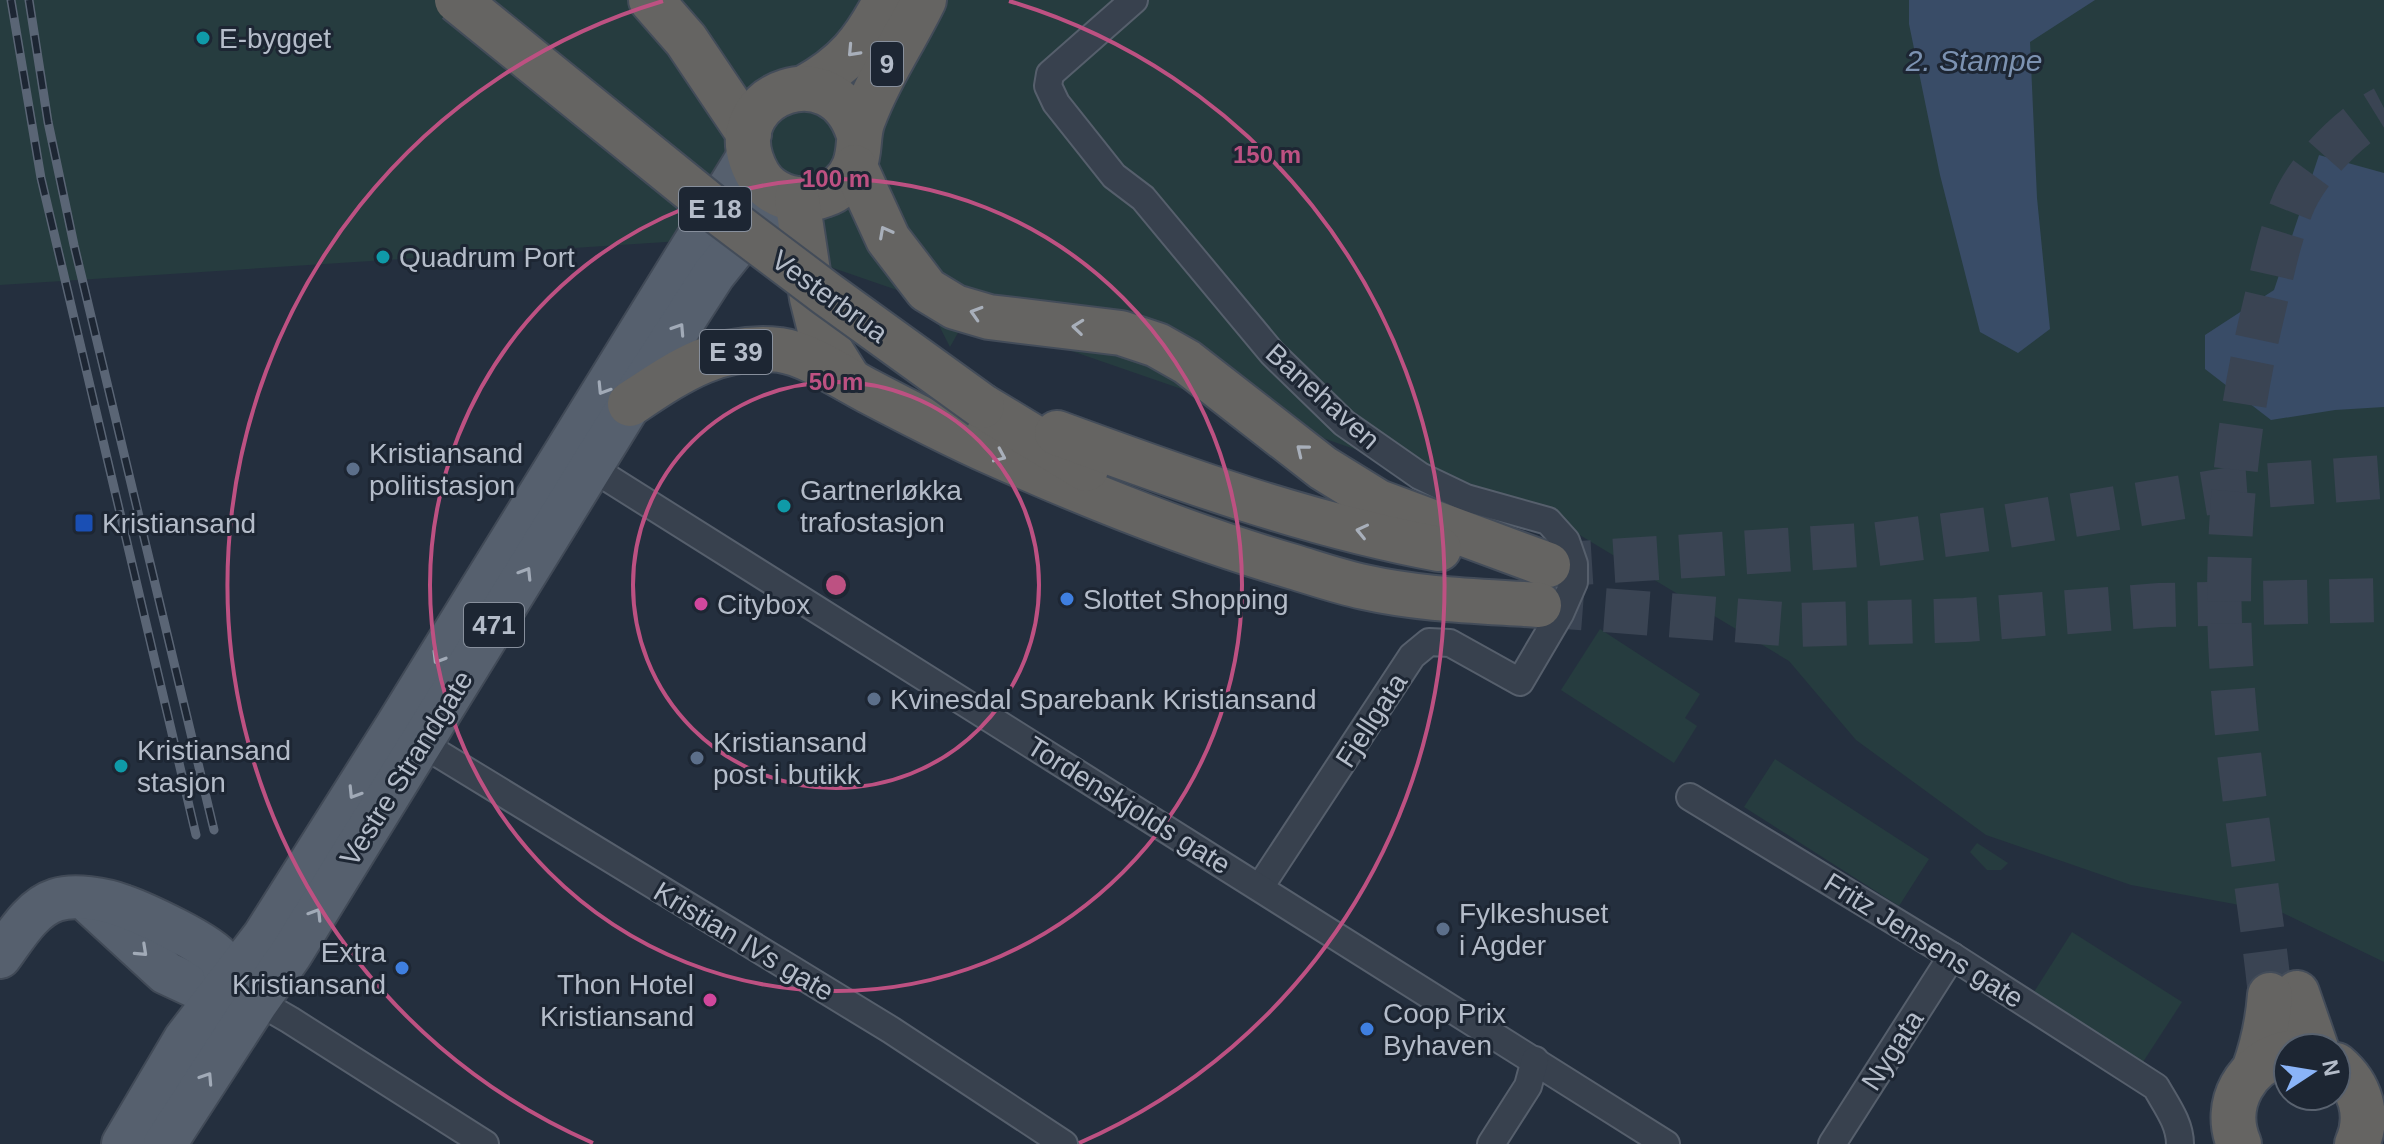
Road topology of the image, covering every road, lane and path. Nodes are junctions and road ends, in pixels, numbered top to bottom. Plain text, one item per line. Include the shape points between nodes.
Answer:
1 (457, 0) edge
2 (651, 0) edge
3 (886, 0) edge
4 (924, 0) edge
5 (1134, 0) edge
6 (686, 40) junction
7 (793, 90) junction
8 (749, 144) junction
9 (856, 150) junction
10 (791, 198) junction
11 (849, 380) junction
12 (630, 404) junction
13 (592, 468) junction
14 (1544, 585) junction
15 (1520, 682) joint
16 (421, 743) junction
17 (1690, 797) dead end
18 (1260, 887) junction
19 (1952, 956) junction
20 (0, 957) edge
21 (243, 992) junction
22 (2306, 1032) edge
23 (1535, 1060) junction
24 (2271, 1062) edge
25 (2352, 1066) edge
26 (2384, 1069) edge
27 (2352, 1082) edge
28 (2367, 1133) edge
29 (123, 1144) edge
30 (165, 1144) edge
31 (485, 1144) edge
32 (1064, 1144) edge
33 (1491, 1144) edge
34 (1666, 1144) edge
35 (1832, 1144) edge
36 (2180, 1144) edge
37 (2239, 1144) edge

1 - 14 highway, Vesterbrua / E 18, bridge via 721,214 982,406 1197,482 1334,525 1455,552
2 - 6 highway, E 18
3 -> 7 highway, 9 via 852,53 833,71
4 - 9 highway, 9 via 888,63
5 - 15 street, Banehaven via 1050,74 1048,86 1056,103 1272,353 1344,423 1420,476 1466,498 1548,521 1566,541 1574,582
6 - 7 highway, E 18
6 - 8 highway, E 18
7 - 8 highway via 773,98 757,114
7 - 9 highway, E 18 via 816,90 839,101 847,110
8 - 10 highway, E 18 via 761,180
8 -> 21 main road, Vestre Strandgate / 471 via 264,936
9 - 10 highway via 848,177 831,192
14 -> 9 highway, E 18 via 1378,502 1323,468 1187,362 1157,345 1121,333 989,317 955,307 927,290 888,239
10 - 11 highway via 819,326
12 -> 10 main road, Vestre Strandgate / 471 via 714,274 759,218
11 - 12 highway, E 39 via 784,350 755,348 682,369
11 -> 14 highway via 929,424 1158,523 1243,552 1363,587 1433,599
12 - 13 main road, Vestre Strandgate / 471
16 -> 13 main road, Vestre Strandgate / 471
13 - 18 street, Tordenskjolds gate
15 - 18 street, Fjellgata via 1450,643 1429,642 1412,656
21 -> 16 main road, Vestre Strandgate / 471 via 291,954
16 - 32 street, Kristian IVs gate via 891,1030
17 - 19 street, Fritz Jensens gate
18 - 23 street, Tordenskjolds gate
19 - 35 street, Nygata
19 - 36 street, Fritz Jensens gate via 2156,1087 2172,1114
20 - 21 main road via 35,912 52,901 84,898 166,973 196,987
21 - 29 main road, Vestre Strandgate / 471 via 185,1039
30 -> 21 main road, Vestre Strandgate / 471
21 - 31 street
22 - 24 highway via 2283,994 2264,1039
23 - 33 street via 1528,1086
23 - 34 street, Tordenskjolds gate
24 - 37 highway via 2244,1081 2234,1109
25 - 26 highway
27 - 28 highway

